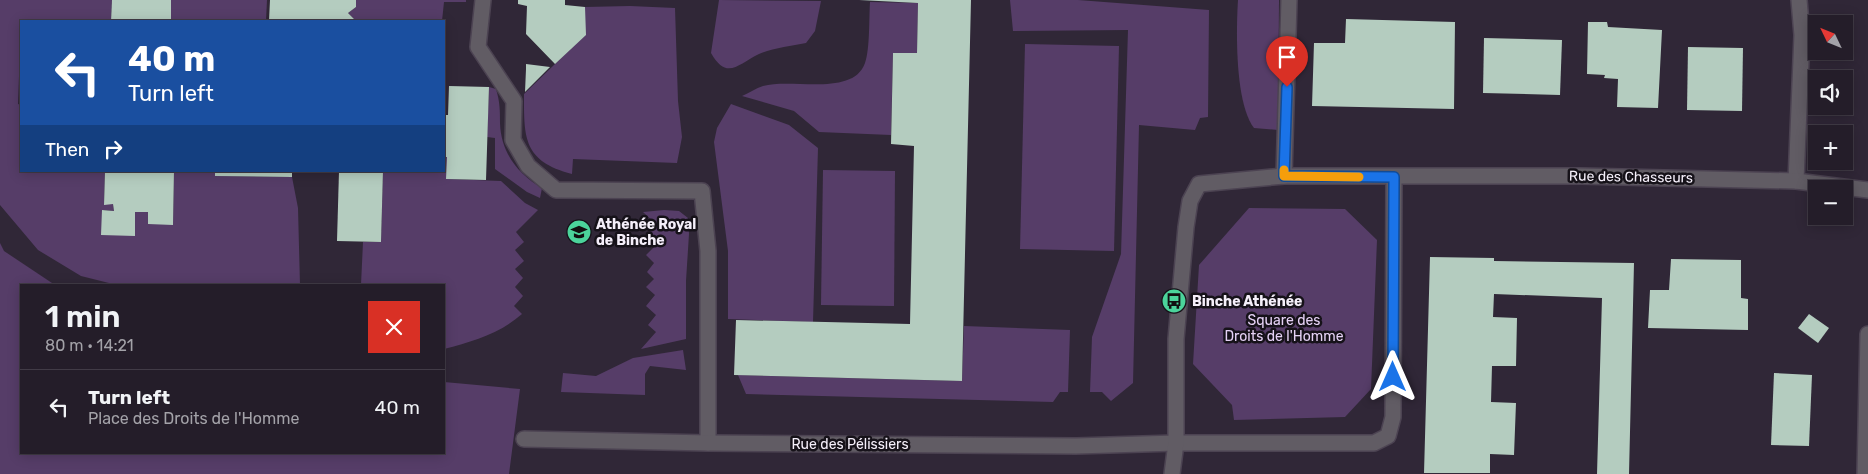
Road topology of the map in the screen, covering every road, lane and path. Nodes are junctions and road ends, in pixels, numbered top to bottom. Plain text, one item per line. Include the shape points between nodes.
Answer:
1 (483, 0) edge
2 (1289, 0) edge
3 (1799, 0) edge
4 (1284, 176) junction
5 (1394, 177) junction
6 (1796, 181) junction
7 (1868, 190) edge
8 (1868, 334) edge
9 (524, 439) dead end
10 (708, 443) junction
11 (1176, 443) junction
12 (1172, 474) edge
13 (1865, 474) edge

1 - 10 street via 478,47 514,101 513,140 528,166 556,190 702,191 708,251
2 - 4 street
3 - 6 street via 1802,35
4 - 5 street, Rue des Chasseurs
4 - 11 street, Rue des Chasseurs via 1199,184 1190,202 1176,339
5 - 6 street, Rue des Chasseurs via 1580,176
5 - 11 street, Rue des Pélissiers via 1393,417 1388,436 1374,443 1348,444
6 - 7 street, Rue des Chasseurs
8 - 13 street
9 - 10 street, Rue des Pélissiers
10 - 11 street, Rue des Pélissiers via 1076,446
11 - 12 street

